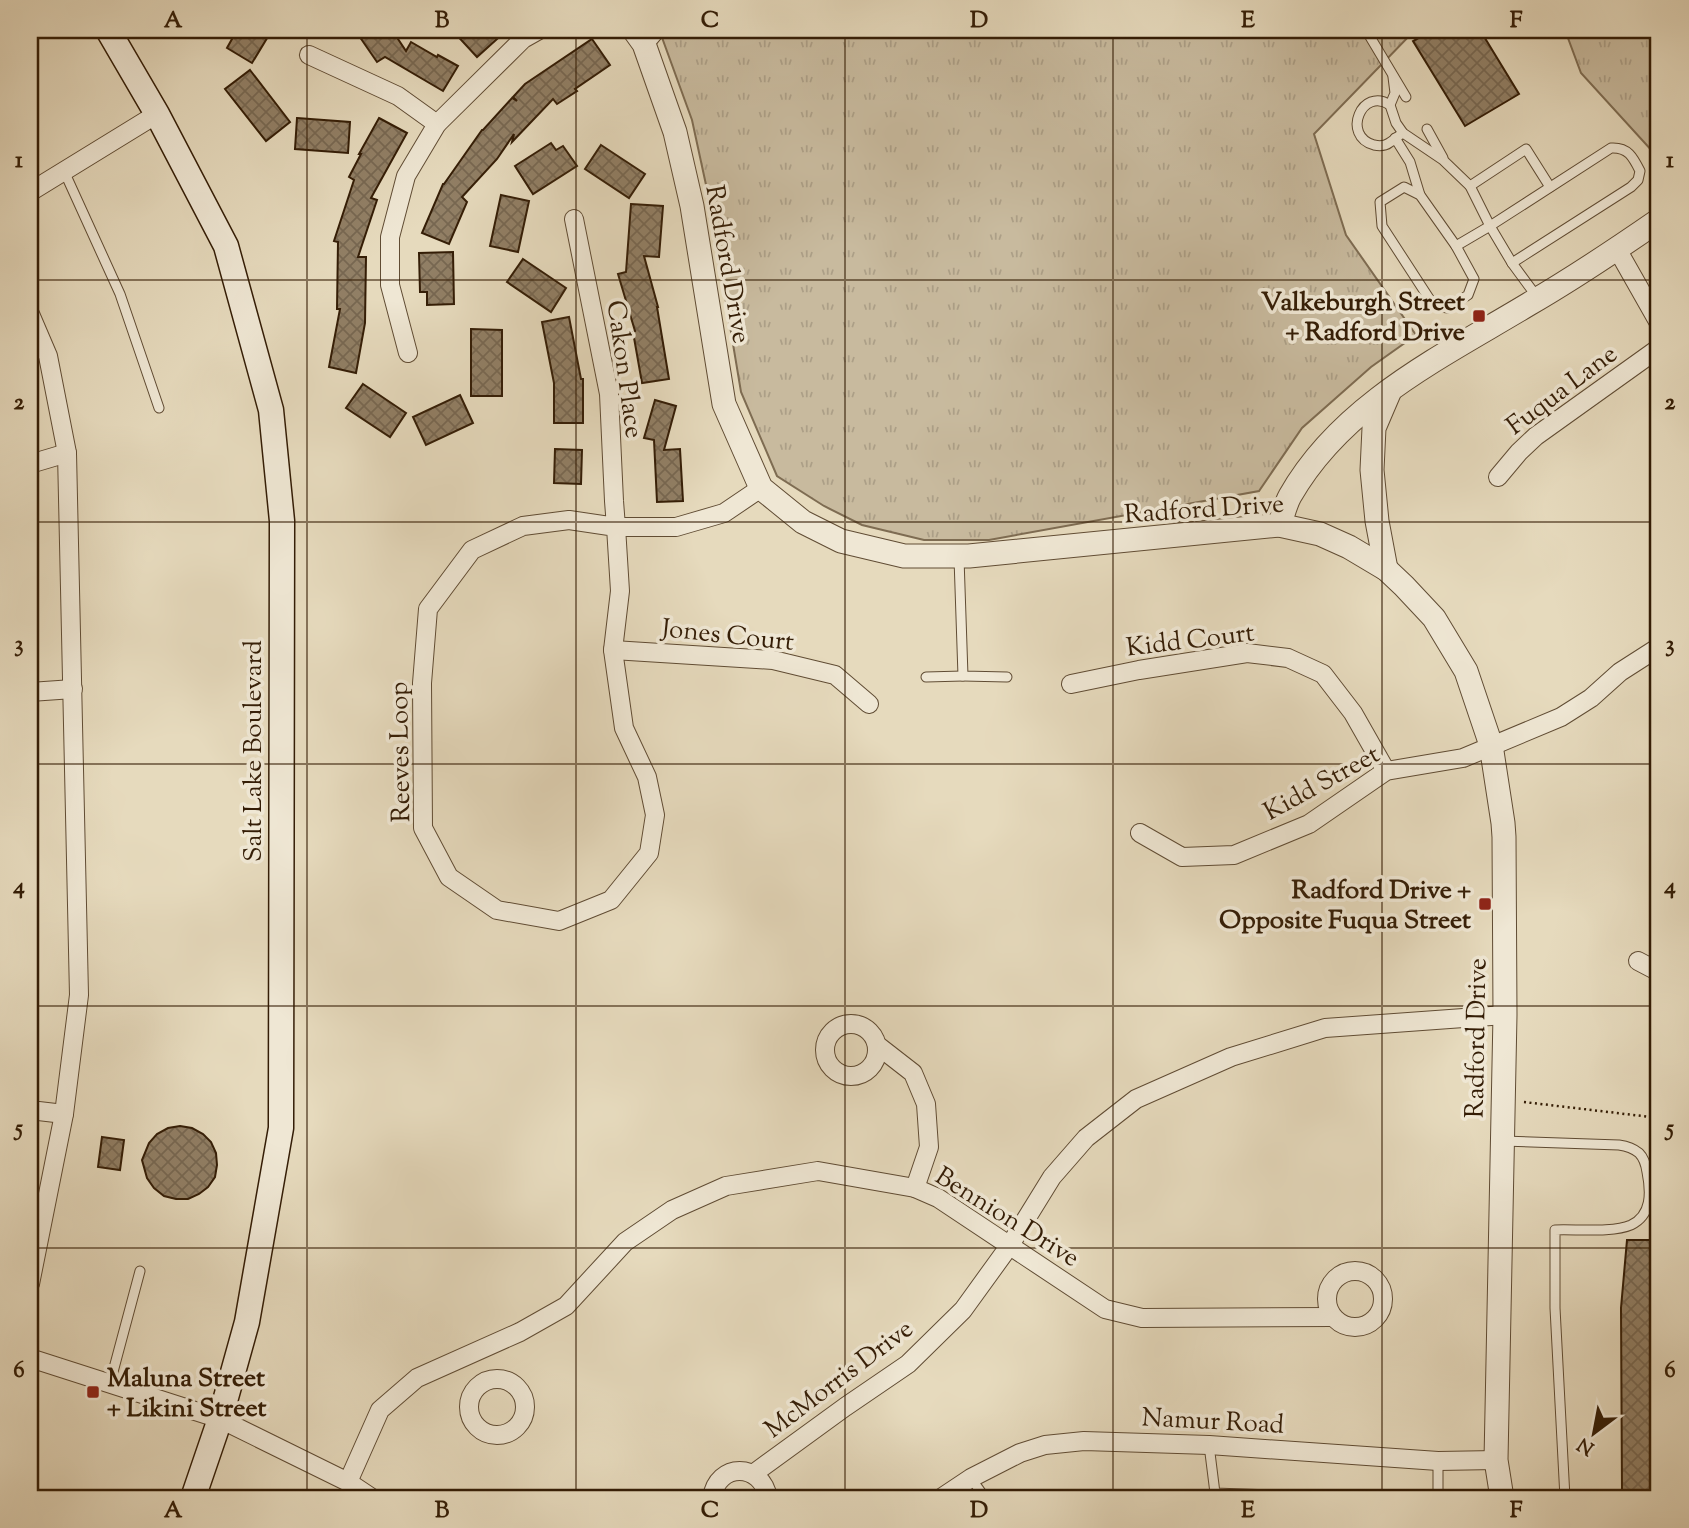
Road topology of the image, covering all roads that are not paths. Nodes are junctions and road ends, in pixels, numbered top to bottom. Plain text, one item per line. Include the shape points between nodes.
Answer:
1 (108, 30) edge
2 (539, 30) edge
3 (1366, 30) edge
4 (644, 34) edge
5 (309, 55) dead end
6 (1393, 77) junction
7 (1406, 97) dead end
8 (1390, 105) junction
9 (157, 114) junction
10 (437, 124) junction
11 (1427, 129) dead end
12 (1399, 136) junction
13 (1443, 160) junction
14 (64, 171) junction
15 (1470, 186) junction
16 (1550, 187) junction
17 (30, 192) edge
18 (1420, 195) junction
19 (574, 219) dead end
20 (1659, 220) edge
21 (1490, 226) junction
22 (1455, 246) junction
23 (1617, 249) junction
24 (1512, 262) junction
25 (1538, 299) junction
26 (30, 314) edge
27 (1659, 323) edge
28 (1659, 348) edge
29 (408, 352) dead end
30 (1390, 390) junction
31 (159, 408) dead end
32 (67, 453) junction
33 (30, 464) edge
34 (1498, 477) dead end
35 (761, 488) junction
36 (1279, 525) junction
37 (616, 527) junction
38 (959, 556) junction
39 (1386, 569) junction
40 (1659, 647) edge
41 (613, 650) junction
42 (963, 676) junction
43 (926, 677) dead end
44 (1007, 677) dead end
45 (1071, 684) dead end
46 (73, 689) junction
47 (30, 692) edge
48 (869, 704) dead end
49 (1491, 745) junction
50 (1386, 771) junction
51 (1140, 833) dead end
52 (1637, 961) dead end
53 (1659, 972) edge
54 (1505, 1015) junction
55 (877, 1045) dead end
56 (30, 1110) edge
57 (64, 1114) junction
58 (1502, 1141) junction
59 (915, 1188) junction
60 (1010, 1245) junction
61 (140, 1271) dead end
62 (30, 1284) edge
63 (1332, 1317) dead end
64 (471, 1353) junction
65 (30, 1358) edge
66 (484, 1381) dead end
67 (110, 1383) junction
68 (220, 1419) junction
69 (1209, 1445) junction
70 (1496, 1460) junction
71 (1438, 1461) junction
72 (753, 1474) junction
73 (971, 1478) junction
74 (348, 1482) junction
75 (193, 1498) edge
76 (372, 1498) edge
77 (712, 1498) edge
78 (768, 1498) edge
79 (941, 1498) edge
80 (985, 1498) edge
81 (1278, 1498) edge
82 (1438, 1498) edge
83 (1502, 1498) edge
84 (1565, 1498) edge

1 - 9 main road, Salt Lake Boulevard
2 - 10 street via 523,39
3 - 6 lane
4 - 35 street, Radford Drive via 675,132 692,206 724,404
5 - 10 street via 398,96
6 - 7 lane
6 - 8 lane via 1395,93
8 - 12 lane
8 - 12 lane via 1377,101 1363,107 1357,126 1363,139 1376,145
9 - 14 street
9 - 68 main road, Salt Lake Boulevard via 226,246 271,410 282,521 281,1128 247,1322
10 - 29 street via 406,176 390,237 390,285
11 - 13 lane
12 - 13 lane
12 - 18 lane
13 - 15 lane
14 - 17 street
14 - 31 lane via 120,294
15 - 16 lane via 1526,149
15 - 21 lane
16 - 21 lane
16 - 24 lane via 1611,148 1620,147 1633,157 1640,171 1632,187
18 - 22 lane
18 - 22 lane via 1404,187 1380,202 1382,226 1434,306 1448,308 1468,295 1474,279
19 - 37 street, Cakon Place via 608,394
20 - 23 street
21 - 22 lane
21 - 24 lane
23 - 25 street
23 - 27 street
24 - 25 lane
25 - 30 street
26 - 32 street via 48,356
28 - 34 street, Fuqua Lane via 1536,436
30 - 36 street via 1320,452 1290,497
30 - 39 street via 1374,428 1372,470
32 - 33 street
32 - 46 street
35 - 37 street, Reeves Loop via 724,513 676,527
35 - 38 street, Radford Drive via 803,522 841,541 904,556
36 - 38 street, Radford Drive
36 - 39 street, Radford Drive via 1320,534
37 - 41 street, Reeves Loop via 620,591
37 - 41 street, Reeves Loop via 569,520 523,526 472,550 428,609 422,683 423,828 449,877 497,910 559,921 611,900 649,853 655,815 647,777 624,728
38 - 42 lane
39 - 49 street, Radford Drive via 1434,618 1447,639 1466,671
40 - 49 street, Kidd Street via 1561,716
41 - 48 street, Jones Court via 773,660 835,675
42 - 43 lane
42 - 44 lane
45 - 50 street, Kidd Court via 1247,653 1289,658 1323,674 1353,713
46 - 47 street
46 - 57 street via 79,995
49 - 50 street, Kidd Street via 1463,758
49 - 54 street, Radford Drive via 1503,823
50 - 51 street, Kidd Street via 1309,824 1234,855 1182,857
52 - 53 street
54 - 58 street, Radford Drive
54 - 60 street, McMorris Drive via 1325,1028 1231,1057 1136,1099 1077,1148 1052,1177
55 - 59 street via 913,1073 926,1104 929,1147
56 - 57 street
57 - 62 street
58 - 70 street, Radford Drive
58 - 84 lane via 1619,1145 1635,1150 1644,1160 1650,1189 1647,1208 1628,1226 1555,1230
59 - 60 street, Bennion Drive via 939,1198
59 - 64 street, Bennion Drive via 818,1171 726,1186 673,1210 625,1242 566,1306
60 - 63 street, Bennion Drive via 1105,1309 1142,1318
60 - 72 street, McMorris Drive via 963,1310 908,1364
61 - 67 lane
64 - 66 street
64 - 74 street, Bennion Drive via 417,1378 380,1410
65 - 67 street
67 - 68 street
68 - 74 street
68 - 75 main road, Salt Lake Boulevard
69 - 71 street, Namur Road
69 - 73 street, Namur Road via 1084,1441 1045,1445
69 - 81 lane via 1215,1493
70 - 71 street, Namur Road
70 - 83 street, Radford Drive
71 - 82 lane
72 - 77 street via 727,1474 719,1479
72 - 78 street via 766,1488
73 - 79 street, Namur Road
73 - 80 lane
74 - 76 street

